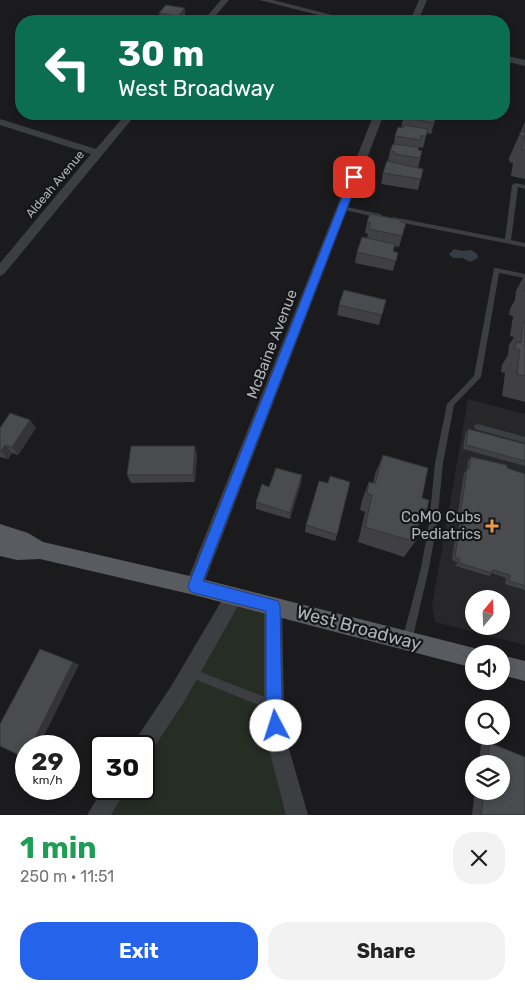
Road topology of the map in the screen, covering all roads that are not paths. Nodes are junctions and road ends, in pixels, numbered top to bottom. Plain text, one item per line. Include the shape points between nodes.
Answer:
1 (225, 0) edge
2 (263, 0) edge
3 (423, 0) edge
4 (213, 15) edge
5 (327, 15) edge
6 (417, 15) edge
7 (510, 60) edge
8 (525, 64) edge
9 (126, 120) edge
10 (376, 120) edge
11 (0, 122) edge
12 (98, 153) junction
13 (525, 187) edge
14 (342, 208) junction
15 (508, 242) junction
16 (525, 245) edge
17 (0, 271) edge
18 (525, 276) edge
19 (478, 428) dead end
20 (525, 440) edge
21 (0, 532) edge
22 (0, 547) edge
23 (40, 550) junction
24 (194, 586) junction
25 (234, 596) junction
26 (273, 606) junction
27 (407, 641) junction
28 (465, 656) edge
29 (510, 667) edge
30 (525, 671) edge
31 (190, 672) junction
32 (274, 706) junction
33 (150, 735) edge
34 (108, 800) edge
35 (98, 815) edge
36 (297, 815) edge

1 - 4 street
2 - 5 street
3 - 6 street
7 - 8 street
9 - 12 street, Aldeah Avenue
10 - 14 street, McBaine Avenue
11 - 12 street
12 - 17 street, Aldeah Avenue
13 - 15 lane via 515,185
14 - 15 lane
14 - 24 street, McBaine Avenue
15 - 16 lane
18 - 27 lane via 496,270 477,377 451,404 425,568
19 - 20 lane
21 - 23 main road, West Broadway via 22,539
22 - 23 main road, West Broadway via 17,552
23 - 24 main road, West Broadway
24 - 25 main road, West Broadway
25 - 26 main road, West Broadway
25 - 31 street
26 - 27 main road, West Broadway
26 - 32 street
27 - 28 main road, West Broadway
29 - 30 main road
31 - 32 lane
31 - 33 street
32 - 36 street via 278,745
34 - 35 street

